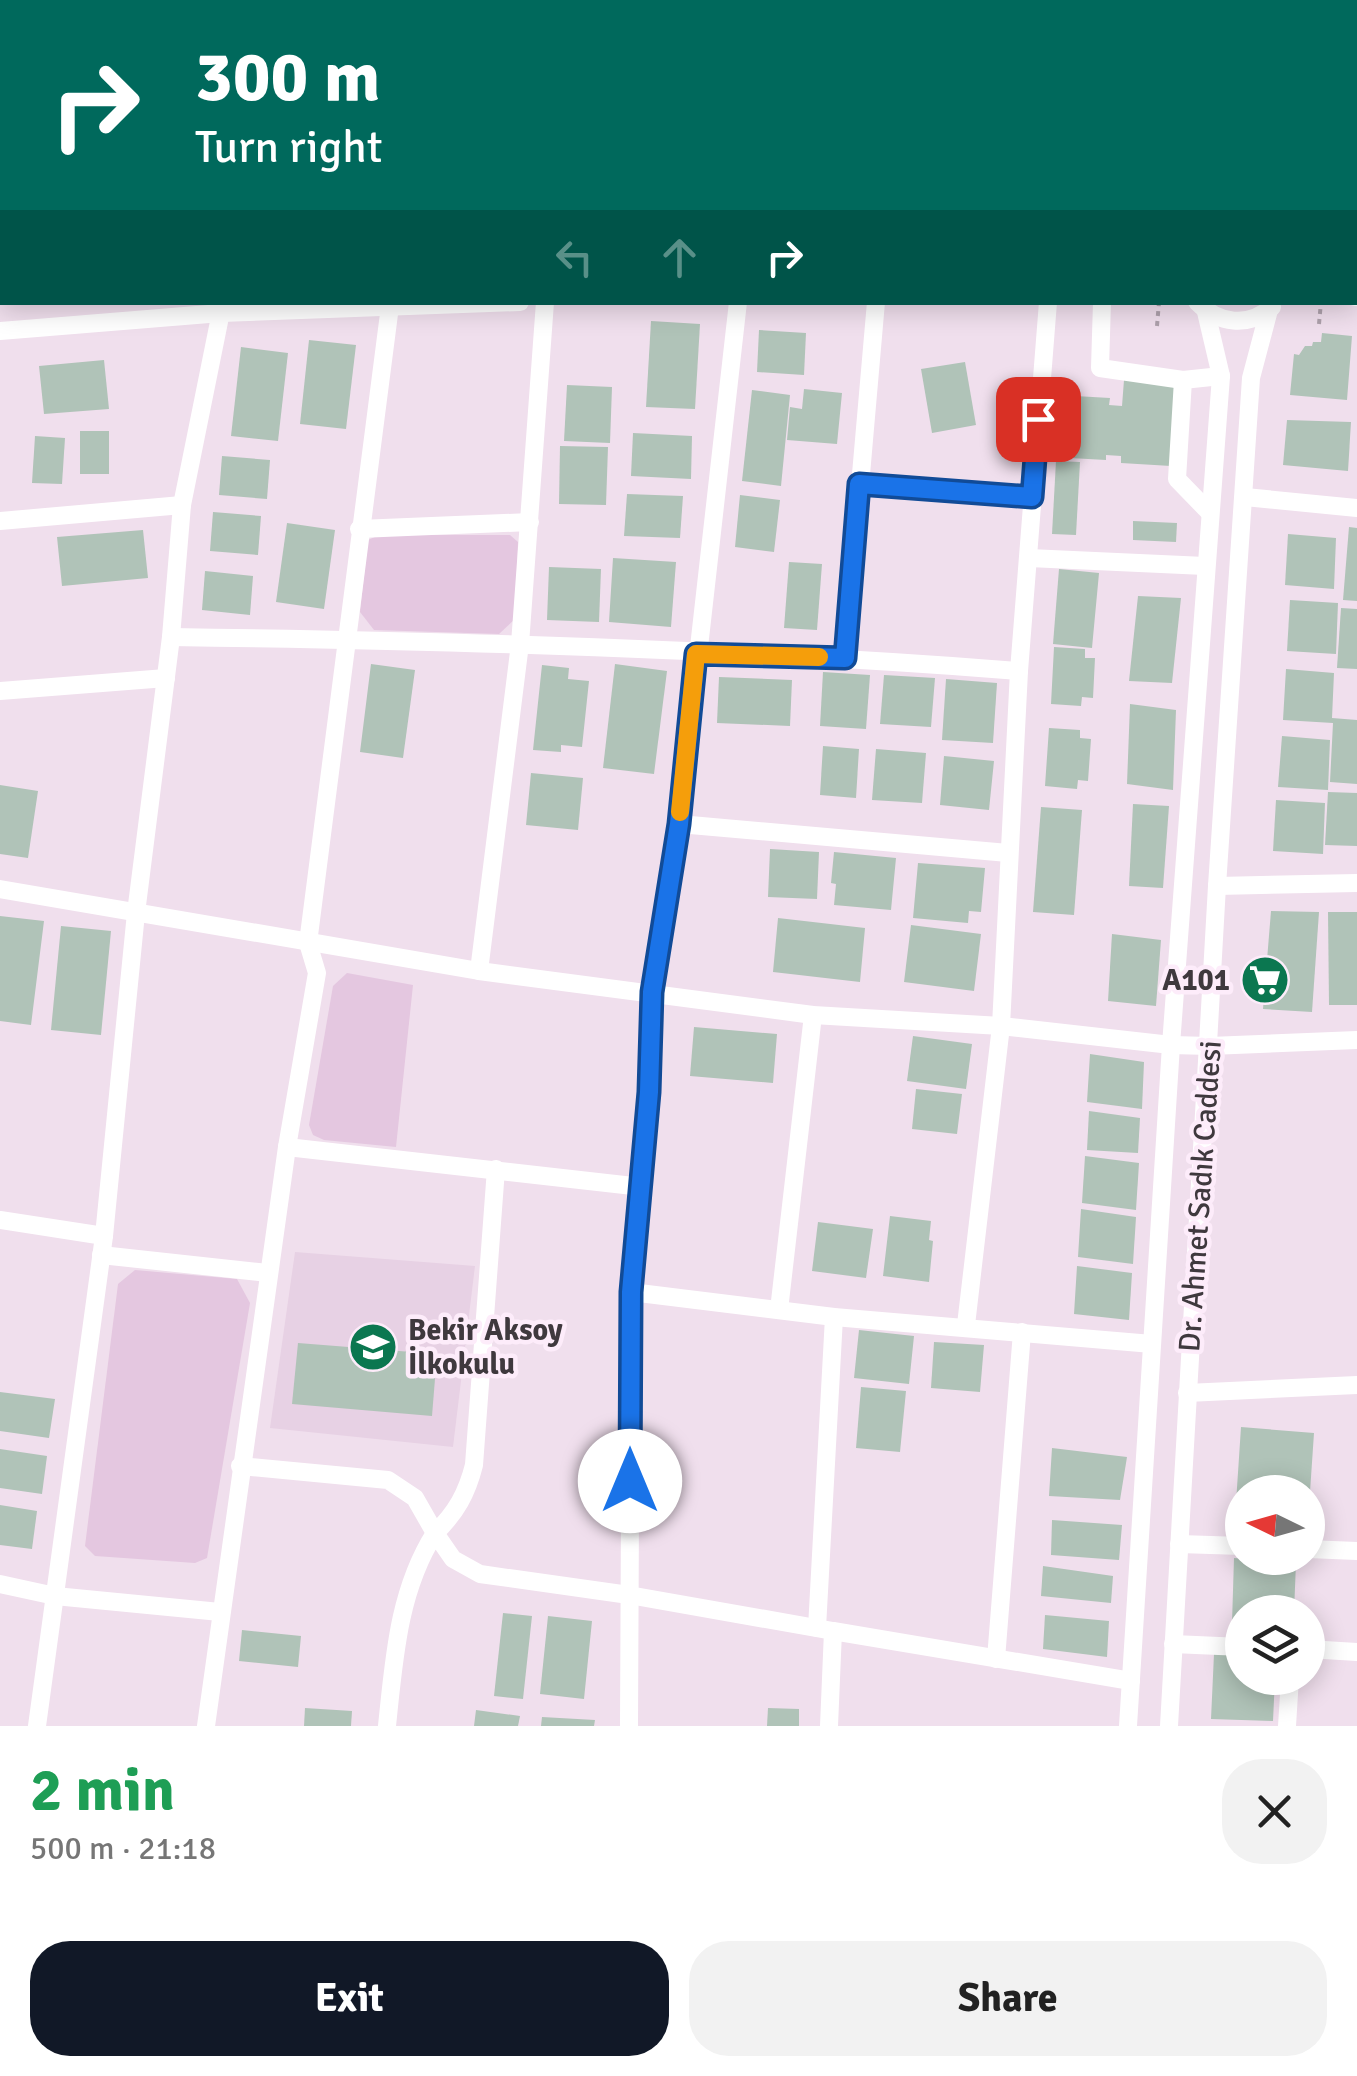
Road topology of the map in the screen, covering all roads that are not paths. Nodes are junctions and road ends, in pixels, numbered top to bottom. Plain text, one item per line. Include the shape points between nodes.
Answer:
1 (422, 305) edge
2 (545, 305) edge
3 (738, 305) edge
4 (876, 305) edge
5 (1048, 305) edge
6 (1102, 305) edge
7 (390, 306) junction
8 (1273, 306) edge
9 (1202, 307) edge
10 (222, 308) edge
11 (0, 331) edge
12 (1221, 376) junction
13 (1183, 380) junction
14 (859, 484) junction
15 (1246, 496) junction
16 (1032, 497) junction
17 (182, 505) junction
18 (1357, 508) edge
19 (1210, 513) junction
20 (0, 521) edge
21 (530, 522) junction
22 (359, 529) junction
23 (1030, 558) junction
24 (1205, 566) junction
25 (171, 637) junction
26 (344, 640) junction
27 (520, 644) junction
28 (696, 654) junction
29 (845, 658) junction
30 (1018, 672) junction
31 (166, 678) junction
32 (0, 691) edge
33 (679, 824) junction
34 (1008, 853) junction
35 (1357, 884) edge
36 (1217, 886) junction
37 (0, 890) edge
38 (136, 914) junction
39 (308, 943) junction
40 (479, 971) junction
41 (652, 992) junction
42 (813, 1014) junction
43 (1000, 1026) junction
44 (1357, 1040) edge
45 (1171, 1045) junction
46 (1210, 1046) junction
47 (287, 1146) junction
48 (496, 1169) junction
49 (642, 1187) junction
50 (0, 1220) edge
51 (104, 1236) junction
52 (101, 1256) junction
53 (268, 1273) junction
54 (631, 1292) junction
55 (778, 1310) junction
56 (834, 1317) junction
57 (966, 1326) junction
58 (1022, 1332) junction
59 (1152, 1344) junction
60 (1357, 1385) edge
61 (1187, 1392) junction
62 (240, 1466) junction
63 (435, 1534) junction
64 (1178, 1544) junction
65 (1225, 1545) edge
66 (1325, 1550) edge
67 (1357, 1552) edge
68 (0, 1584) edge
69 (629, 1595) junction
70 (55, 1596) junction
71 (220, 1612) junction
72 (825, 1630) junction
73 (1173, 1644) junction
74 (1225, 1646) edge
75 (1325, 1650) edge
76 (1357, 1652) edge
77 (996, 1659) junction
78 (1131, 1681) junction
79 (1289, 1695) edge
80 (37, 1726) edge
81 (206, 1726) edge
82 (387, 1726) edge
83 (629, 1726) edge
84 (828, 1726) edge
85 (1128, 1726) edge
86 (1169, 1726) edge
87 (1287, 1726) edge

1 - 7 street
2 - 21 street
3 - 28 street
4 - 14 street
5 - 16 street
6 - 13 street via 1100,368
7 - 10 street
7 - 22 street
8 - 9 street via 1236,322
8 - 15 street, Dr. Ahmet Sadık Caddesi via 1251,378
9 - 12 street, Dr. Ahmet Sadık Caddesi
10 - 11 street
10 - 17 street
12 - 13 street
12 - 19 street, Dr. Ahmet Sadık Caddesi
13 - 19 street via 1176,479
14 - 16 street
14 - 29 street
15 - 18 street
15 - 36 street, Dr. Ahmet Sadık Caddesi
16 - 23 street
17 - 20 street
17 - 25 street
19 - 24 street, Dr. Ahmet Sadık Caddesi
21 - 22 street
21 - 27 street
22 - 26 street
23 - 24 street
23 - 30 street
24 - 45 street, Dr. Ahmet Sadık Caddesi
25 - 26 street
25 - 31 street
26 - 27 street
26 - 39 street
27 - 28 street
27 - 40 street
28 - 29 street
28 - 33 street
29 - 30 street
30 - 34 street
31 - 32 street
31 - 38 street
33 - 34 street
33 - 41 street
34 - 43 street
35 - 36 street
36 - 46 street, Dr. Ahmet Sadık Caddesi
37 - 38 street
38 - 39 street
38 - 51 street
39 - 40 street
39 - 47 street via 317,973
40 - 41 street
41 - 42 street
41 - 49 street
42 - 43 street
42 - 55 street
43 - 45 street
43 - 57 street
44 - 46 street
45 - 46 street
45 - 59 street, Dr. Ahmet Sadık Caddesi
46 - 61 street, Dr. Ahmet Sadık Caddesi
47 - 48 street
47 - 53 street
48 - 49 street
48 - 63 street via 474,1464 462,1501
49 - 54 street
50 - 51 street
51 - 52 street
52 - 53 street
52 - 70 street
53 - 62 street
54 - 55 street
54 - 69 street
55 - 56 street
56 - 57 street
56 - 72 street
57 - 58 street
58 - 59 street
58 - 77 street
59 - 78 street, Dr. Ahmet Sadık Caddesi
60 - 61 street
61 - 64 street, Dr. Ahmet Sadık Caddesi
62 - 63 street via 388,1480 415,1498
62 - 71 street
63 - 69 street via 454,1559 480,1574
63 - 82 street via 415,1570 402,1616
64 - 65 street
64 - 73 street, Dr. Ahmet Sadık Caddesi
66 - 67 street
68 - 70 street
69 - 72 street
69 - 83 street
70 - 71 street
70 - 80 street
71 - 81 street
72 - 77 street
72 - 84 street
73 - 74 street
73 - 86 street, Dr. Ahmet Sadık Caddesi
75 - 76 street
77 - 78 street
78 - 85 street, Dr. Ahmet Sadık Caddesi
79 - 87 street

